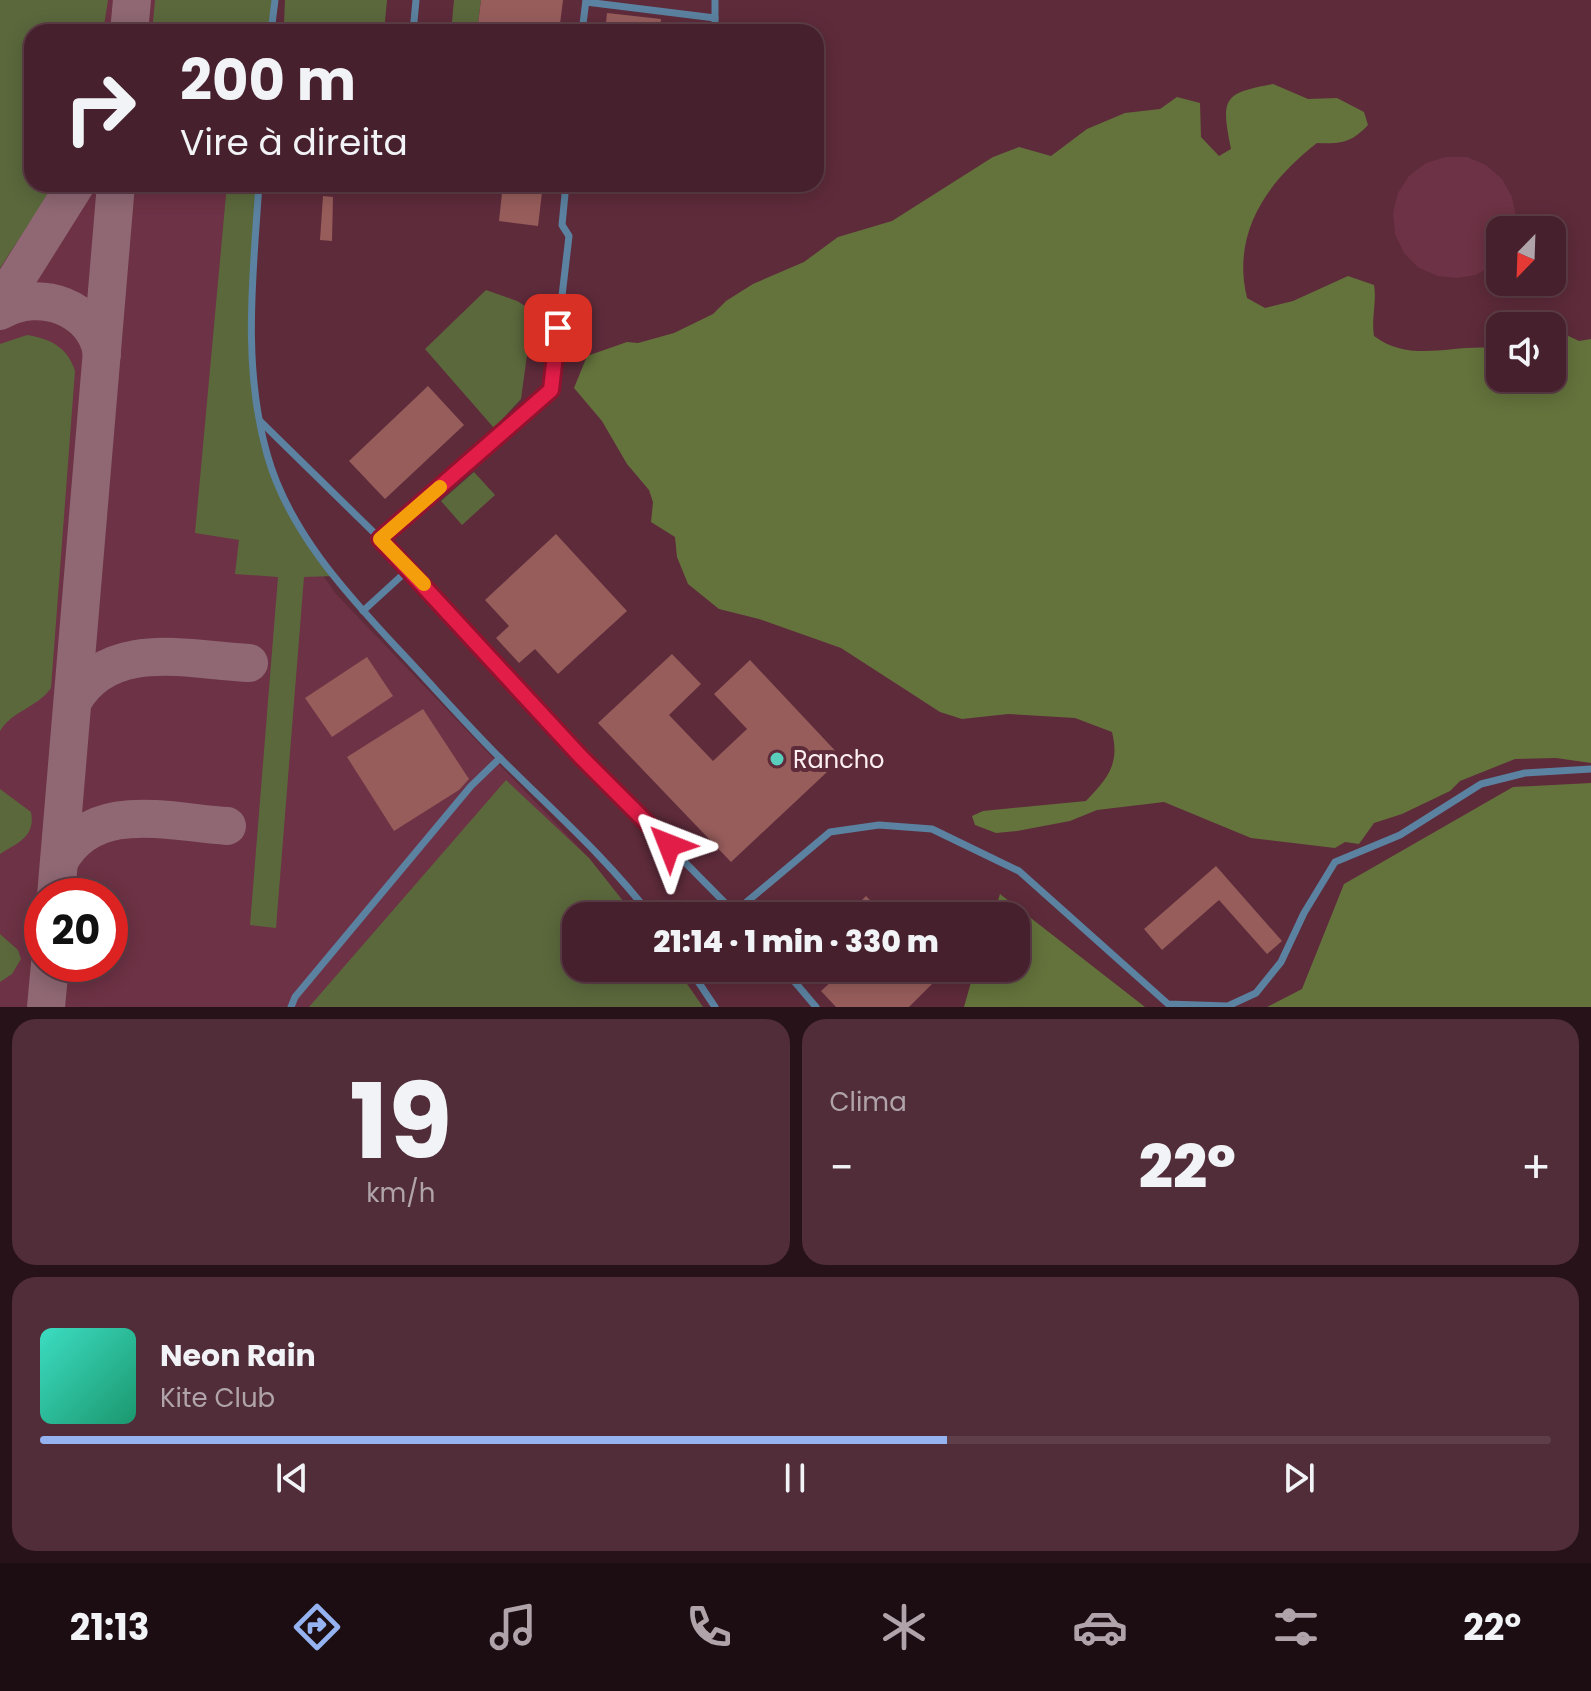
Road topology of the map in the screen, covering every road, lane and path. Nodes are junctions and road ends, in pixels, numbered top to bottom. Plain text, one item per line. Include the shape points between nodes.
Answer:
1 (275, 0) edge
2 (416, 0) edge
3 (715, 0) edge
4 (586, 1) edge
5 (715, 18) junction
6 (272, 24) edge
7 (414, 24) edge
8 (583, 24) edge
9 (715, 24) edge
10 (259, 192) edge
11 (565, 192) edge
12 (259, 420) junction
13 (380, 539) junction
14 (410, 568) junction
15 (363, 611) junction
16 (500, 758) junction
17 (1591, 769) edge
18 (640, 902) edge
19 (721, 902) edge
20 (749, 902) edge
21 (698, 982) edge
22 (795, 982) edge
23 (291, 1007) edge
24 (715, 1007) edge
25 (816, 1007) edge

1 - 6 lane
2 - 7 lane
3 - 5 lane
4 - 5 lane
4 - 8 lane
5 - 9 lane
10 - 12 lane via 249,356
11 - 13 lane via 562,225 569,236 551,390
12 - 13 lane
12 - 15 lane via 282,495 313,549
13 - 14 lane
14 - 15 lane
14 - 19 lane
15 - 16 lane
16 - 18 lane
16 - 23 lane via 471,786
17 - 20 lane via 1525,773 1481,784 1400,835 1335,862 1281,962 1256,993 1228,1006 1168,1004 1019,871 932,829 879,825 830,832
21 - 24 lane
22 - 25 lane

